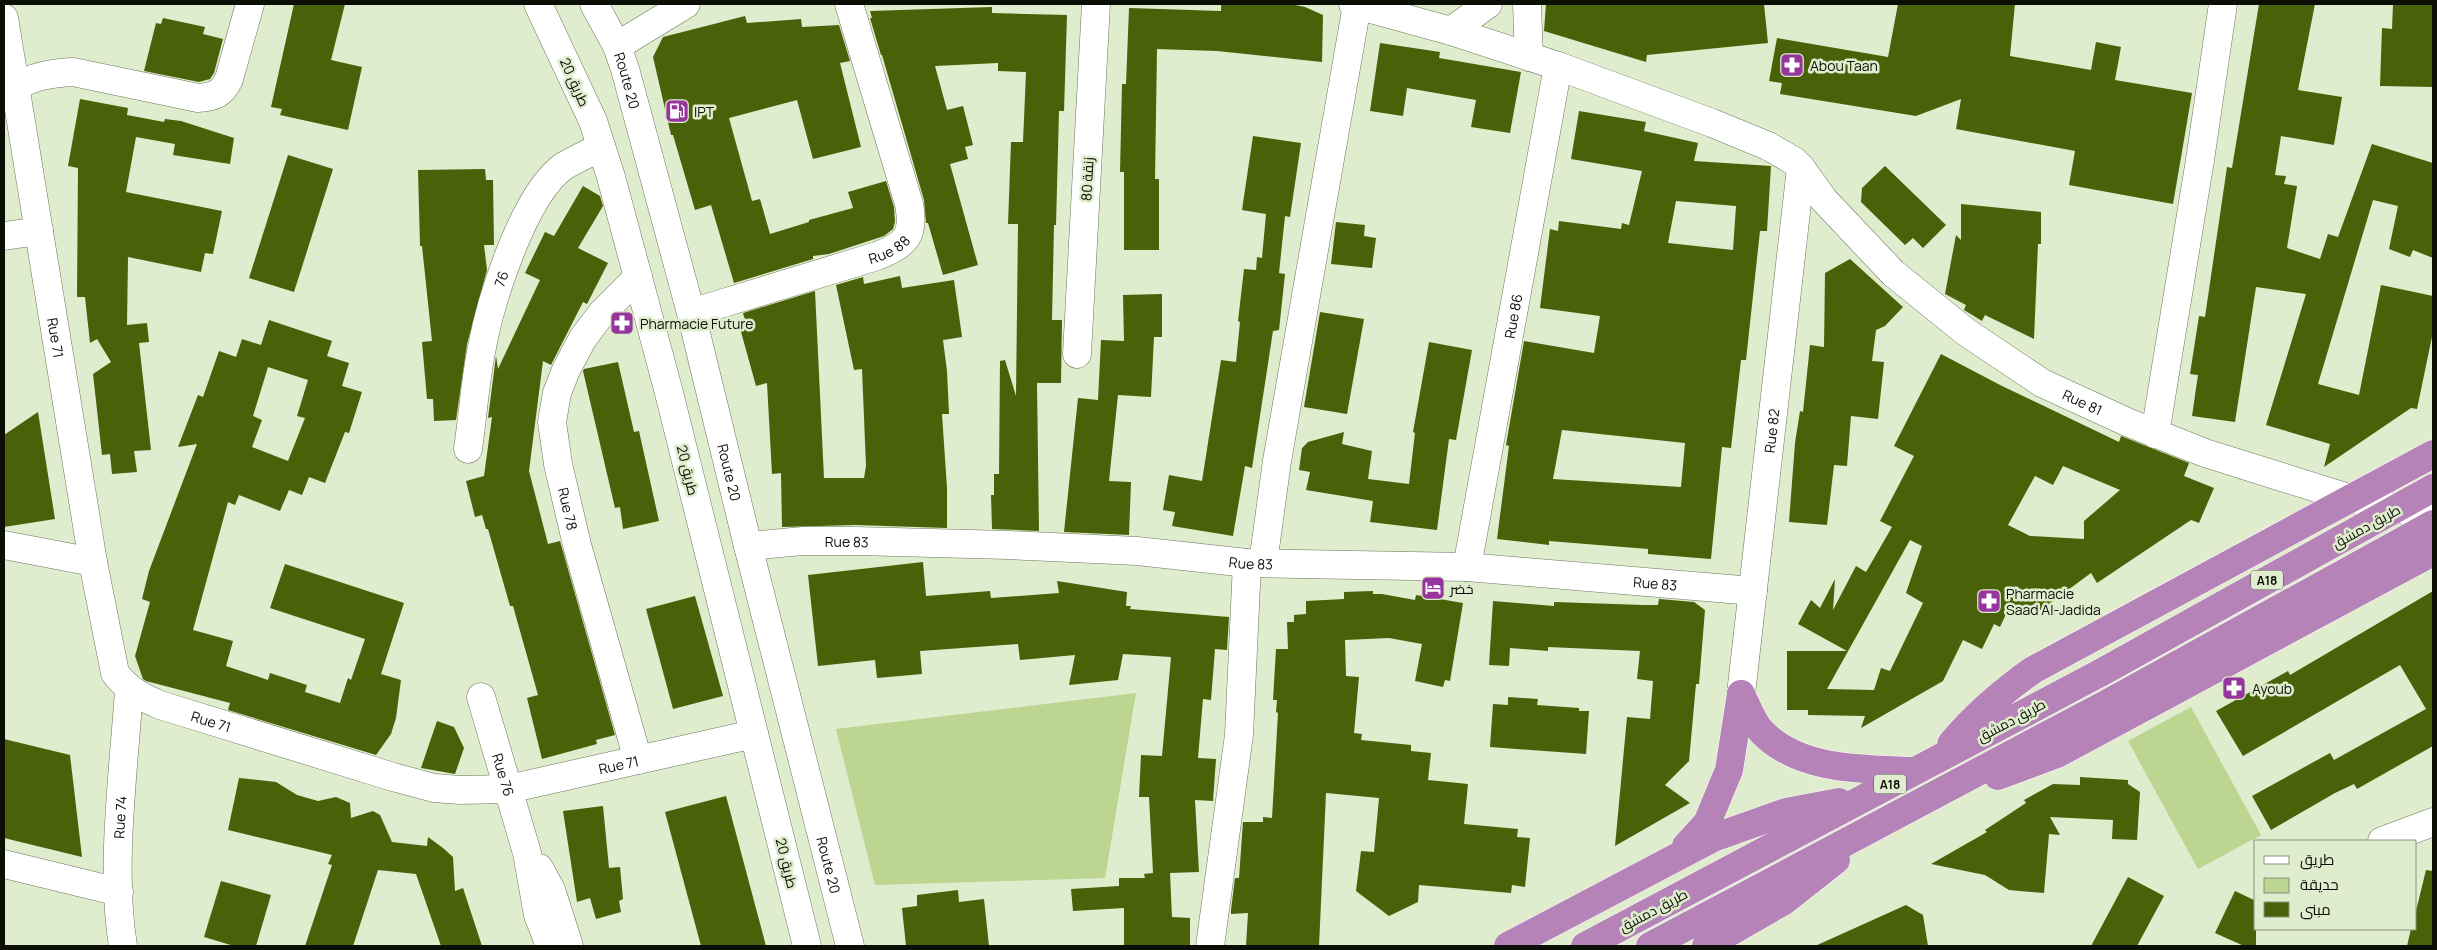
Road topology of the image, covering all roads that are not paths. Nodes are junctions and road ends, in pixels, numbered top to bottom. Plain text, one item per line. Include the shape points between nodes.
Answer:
1 (250, 4) edge
2 (538, 4) edge
3 (594, 4) edge
4 (686, 4) edge
5 (849, 4) edge
6 (1096, 4) edge
7 (1355, 4) edge
8 (1488, 4) edge
9 (1526, 4) edge
10 (2223, 4) edge
11 (4, 18) edge
12 (1451, 31) junction
13 (617, 46) junction
14 (1529, 57) junction
15 (1558, 66) junction
16 (16, 87) junction
17 (601, 147) junction
18 (1801, 168) junction
19 (39, 231) junction
20 (4, 236) edge
21 (638, 277) junction
22 (691, 313) junction
23 (1076, 354) dead end
24 (2155, 434) junction
25 (468, 449) dead end
26 (2433, 454) edge
27 (2433, 488) edge
28 (2352, 498) junction
29 (2433, 516) edge
30 (2433, 524) edge
31 (4, 545) edge
32 (748, 546) junction
33 (2433, 552) edge
34 (93, 562) junction
35 (1255, 563) junction
36 (1467, 567) junction
37 (1753, 590) junction
38 (129, 689) junction
39 (1741, 694) junction
40 (481, 697) dead end
41 (754, 734) junction
42 (1941, 757) junction
43 (638, 760) junction
44 (1914, 771) junction
45 (1950, 787) junction
46 (508, 790) junction
47 (1862, 799) junction
48 (2433, 822) edge
49 (1868, 830) junction
50 (2385, 840) edge
51 (528, 853) junction
52 (1678, 855) junction
53 (4, 864) edge
54 (119, 892) junction
55 (123, 946) edge
56 (550, 946) edge
57 (569, 946) edge
58 (808, 946) edge
59 (850, 946) edge
60 (1210, 946) edge
61 (1508, 946) edge
62 (1585, 946) edge
63 (1650, 946) edge
64 (1706, 946) edge

1 - 16 street via 229,79 224,90 212,97 198,98 73,72 55,72 31,78
2 - 17 street, طريق 20 via 577,85
3 - 13 street, Route 20
4 - 13 street
5 - 22 street, Rue 88 via 909,204 908,237 900,246 877,256
6 - 23 street, زنقة 80
7 - 12 street, Rue 81
7 - 35 street via 1277,461
8 - 12 street
9 - 14 street
10 - 24 street
11 - 16 street, Rue 71
12 - 14 street, Rue 81
13 - 22 street, Route 20
14 - 15 street, Rue 81
15 - 18 street, Rue 81 via 1768,146
15 - 36 street, Rue 86
16 - 19 street, Rue 71
17 - 21 street, طريق 20
17 - 25 street, 76 via 564,167 548,182 532,206 498,286 482,347
18 - 24 street, Rue 81 via 1824,200 1893,273 1966,332 2042,383
18 - 37 street, Rue 82
19 - 20 street
19 - 34 street, Rue 71
21 - 41 street, طريق 20
21 - 43 street, Rue 78 via 606,308 583,338 566,370 552,422 573,529
22 - 32 street, Route 20
24 - 28 street, Rue 81 via 2205,453
26 - 28 highway
27 - 42 highway, طريق دمشق / A18, bridge via 2102,672
28 - 29 street, Rue 81
28 - 42 highway via 2033,670 1999,694
30 - 45 highway, A18
31 - 34 street
32 - 35 street, Rue 83 via 803,541 1008,545 1137,551
32 - 59 street, Route 20
33 - 45 highway via 2057,754 2013,772
34 - 38 street, Rue 71 via 115,673
35 - 36 street, Rue 83
35 - 60 street via 1239,734
36 - 37 street, Rue 83
37 - 39 street, Rue 82
38 - 46 street, Rue 71 via 160,705 196,717 434,788
38 - 54 street, Rue 74 via 120,819
39 - 44 highway via 1760,730 1787,751 1844,767
39 - 52 highway via 1729,770 1718,799 1706,823
40 - 46 street, Rue 76
41 - 43 street, Rue 71
41 - 58 street, طريق 20
42 - 44 highway, طريق دمشق / A18
43 - 46 street, Rue 71
44 - 47 highway, طريق دمشق / A18
45 - 49 highway, A18
46 - 51 street, Rue 76
47 - 52 highway via 1786,812 1749,823
47 - 62 highway, طريق دمشق / A18
48 - 50 street
49 - 63 highway, A18
49 - 64 highway via 1814,880
51 - 56 street, Rue 76 via 538,915
51 - 57 street, Rue 76 via 551,890
52 - 61 highway
53 - 54 street
54 - 55 street, Rue 74

